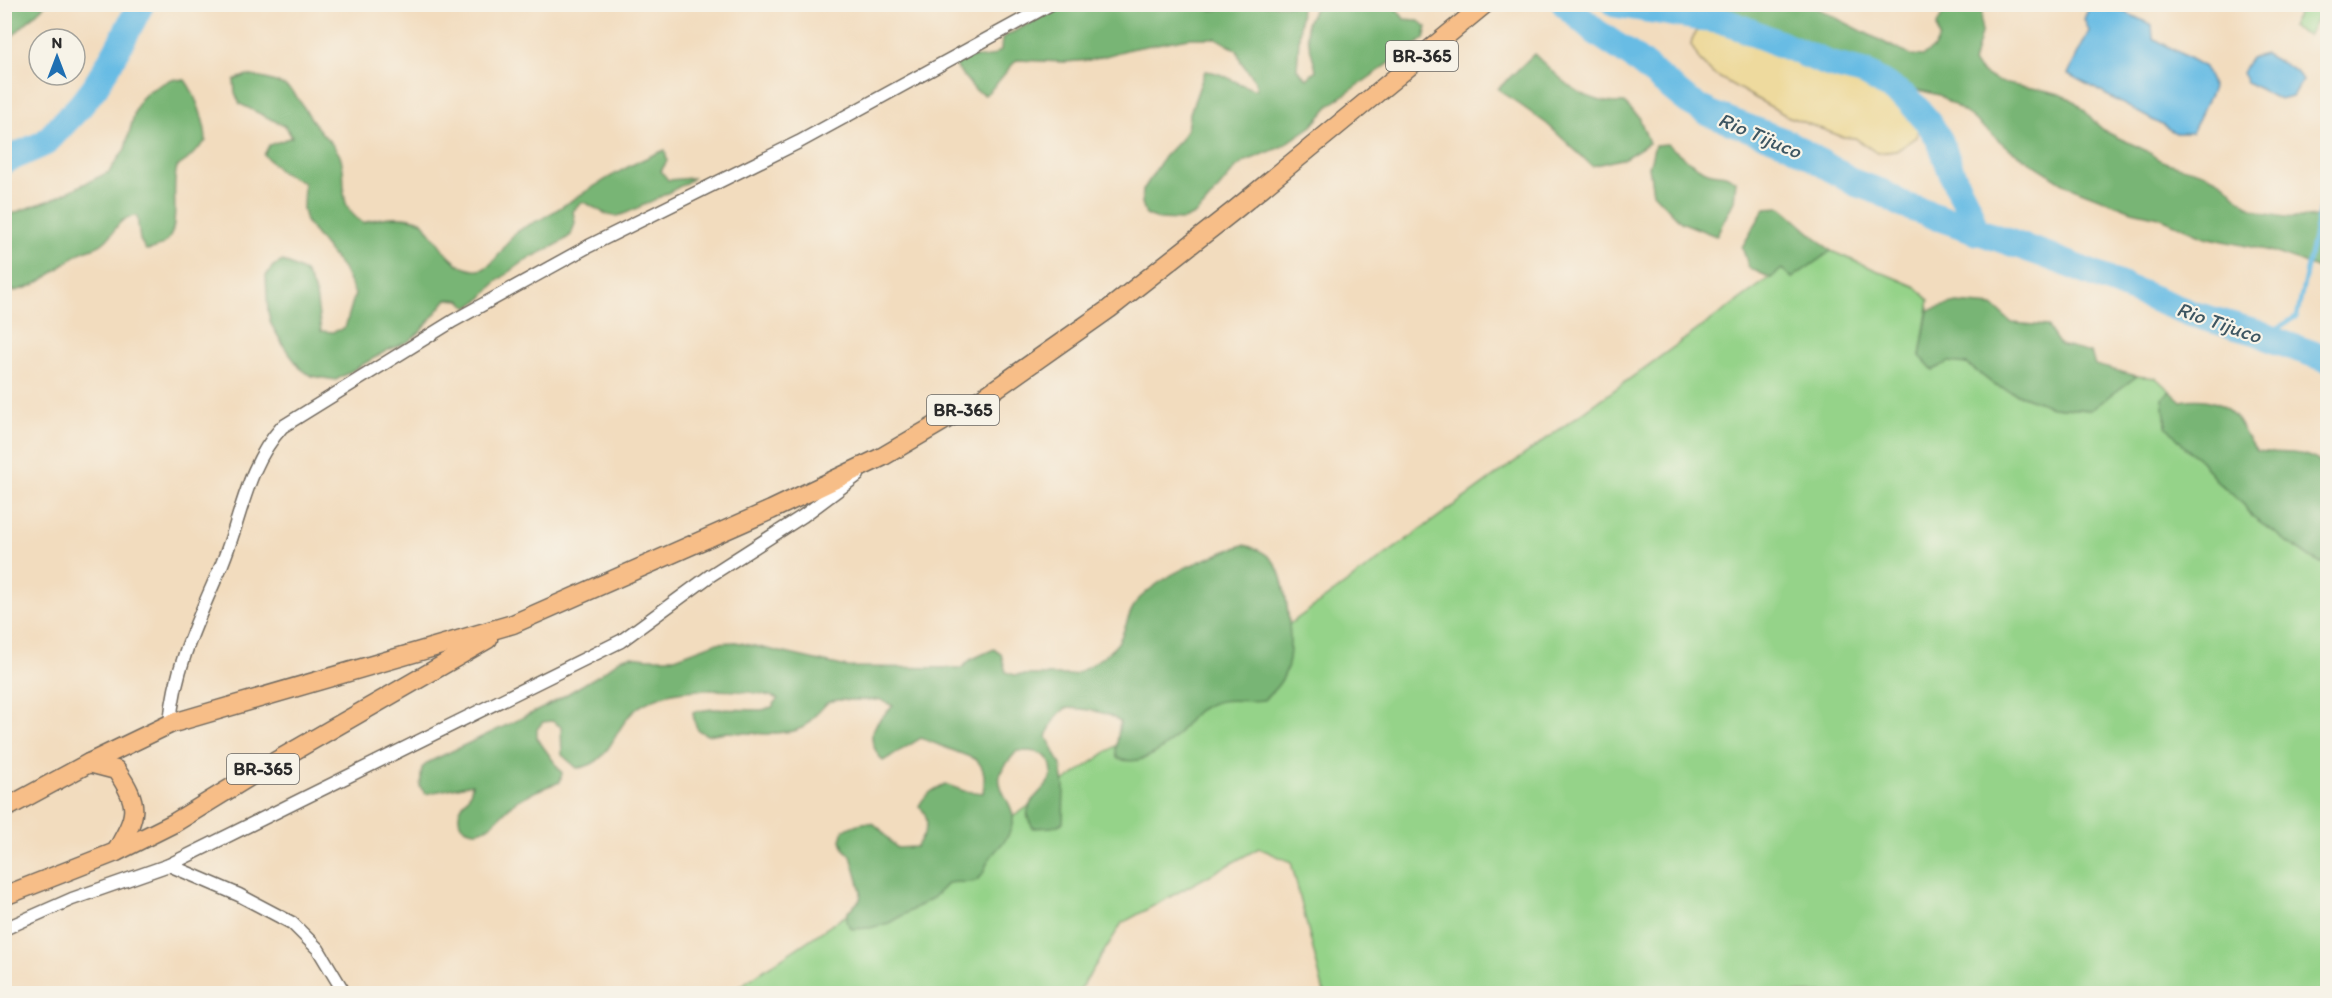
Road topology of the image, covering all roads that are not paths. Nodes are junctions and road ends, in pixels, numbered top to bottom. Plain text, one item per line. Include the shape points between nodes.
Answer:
1 (1052, 4) edge
2 (1485, 4) edge
3 (882, 457) junction
4 (513, 624) junction
5 (170, 724) junction
6 (89, 763) junction
7 (4, 809) edge
8 (116, 852) junction
9 (169, 865) junction
10 (4, 896) edge
11 (4, 929) edge
12 (345, 993) edge

1 - 5 street via 799,142 589,246 453,321 282,427 267,443 254,471 181,665
2 - 3 main road, BR-365 via 1109,309 984,397
3 - 4 main road, BR-365
3 - 9 street via 621,641
4 - 5 main road, BR-365
4 - 8 main road, BR-365 via 174,824
5 - 6 main road, BR-365
6 - 7 main road, BR-365
6 - 8 main road via 116,770 132,796 132,824
8 - 10 main road, BR-365
9 - 11 street via 72,899
9 - 12 street via 292,923 318,949

